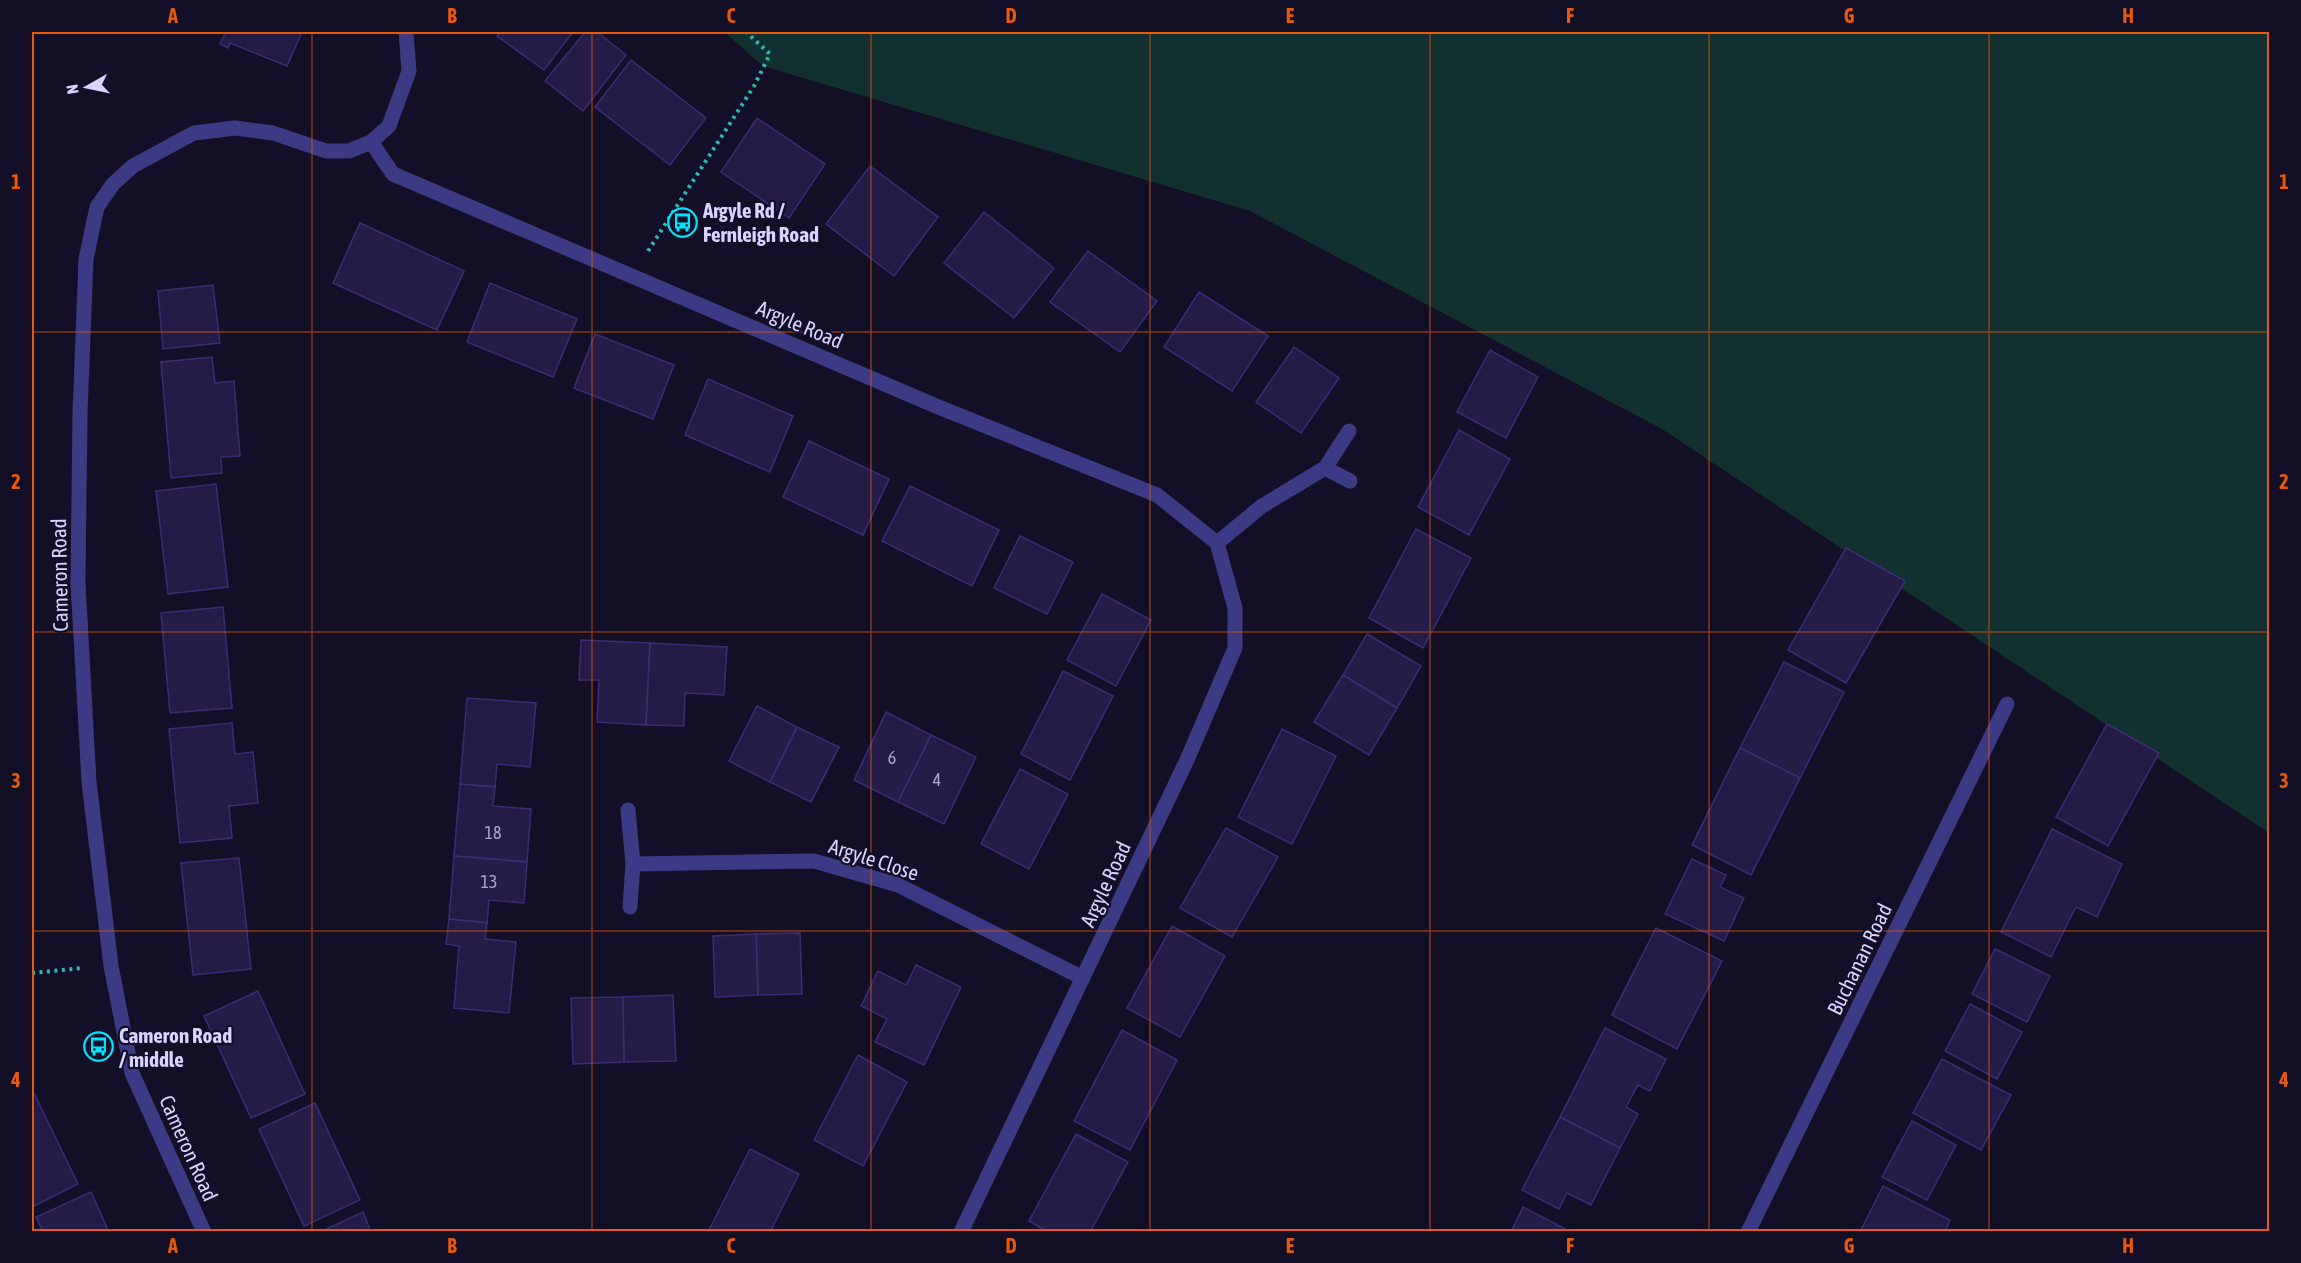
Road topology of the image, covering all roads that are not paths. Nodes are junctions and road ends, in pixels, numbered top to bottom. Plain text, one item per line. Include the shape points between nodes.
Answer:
1 (406, 32) edge
2 (371, 142) junction
3 (1349, 431) dead end
4 (1325, 468) junction
5 (1350, 481) dead end
6 (1217, 543) junction
7 (2007, 704) dead end
8 (628, 810) dead end
9 (633, 864) junction
10 (630, 908) dead end
11 (1083, 978) junction
12 (204, 1232) edge
13 (962, 1232) edge
14 (1748, 1232) edge

1 - 2 street via 409,71 389,126
2 - 6 street, Argyle Road via 393,174 936,406 1157,495
2 - 12 street, Cameron Road via 349,151 326,151 273,133 235,128 194,133 133,166 113,184 97,207 86,259 78,582 89,782 111,966 132,1073
3 - 4 street
4 - 5 street
4 - 6 street via 1262,506
6 - 11 street, Argyle Road via 1235,608 1235,648 1187,760
7 - 14 street, Buchanan Road
8 - 9 street
9 - 10 street
9 - 11 street, Argyle Close via 814,861 898,885
11 - 13 street, Argyle Road

